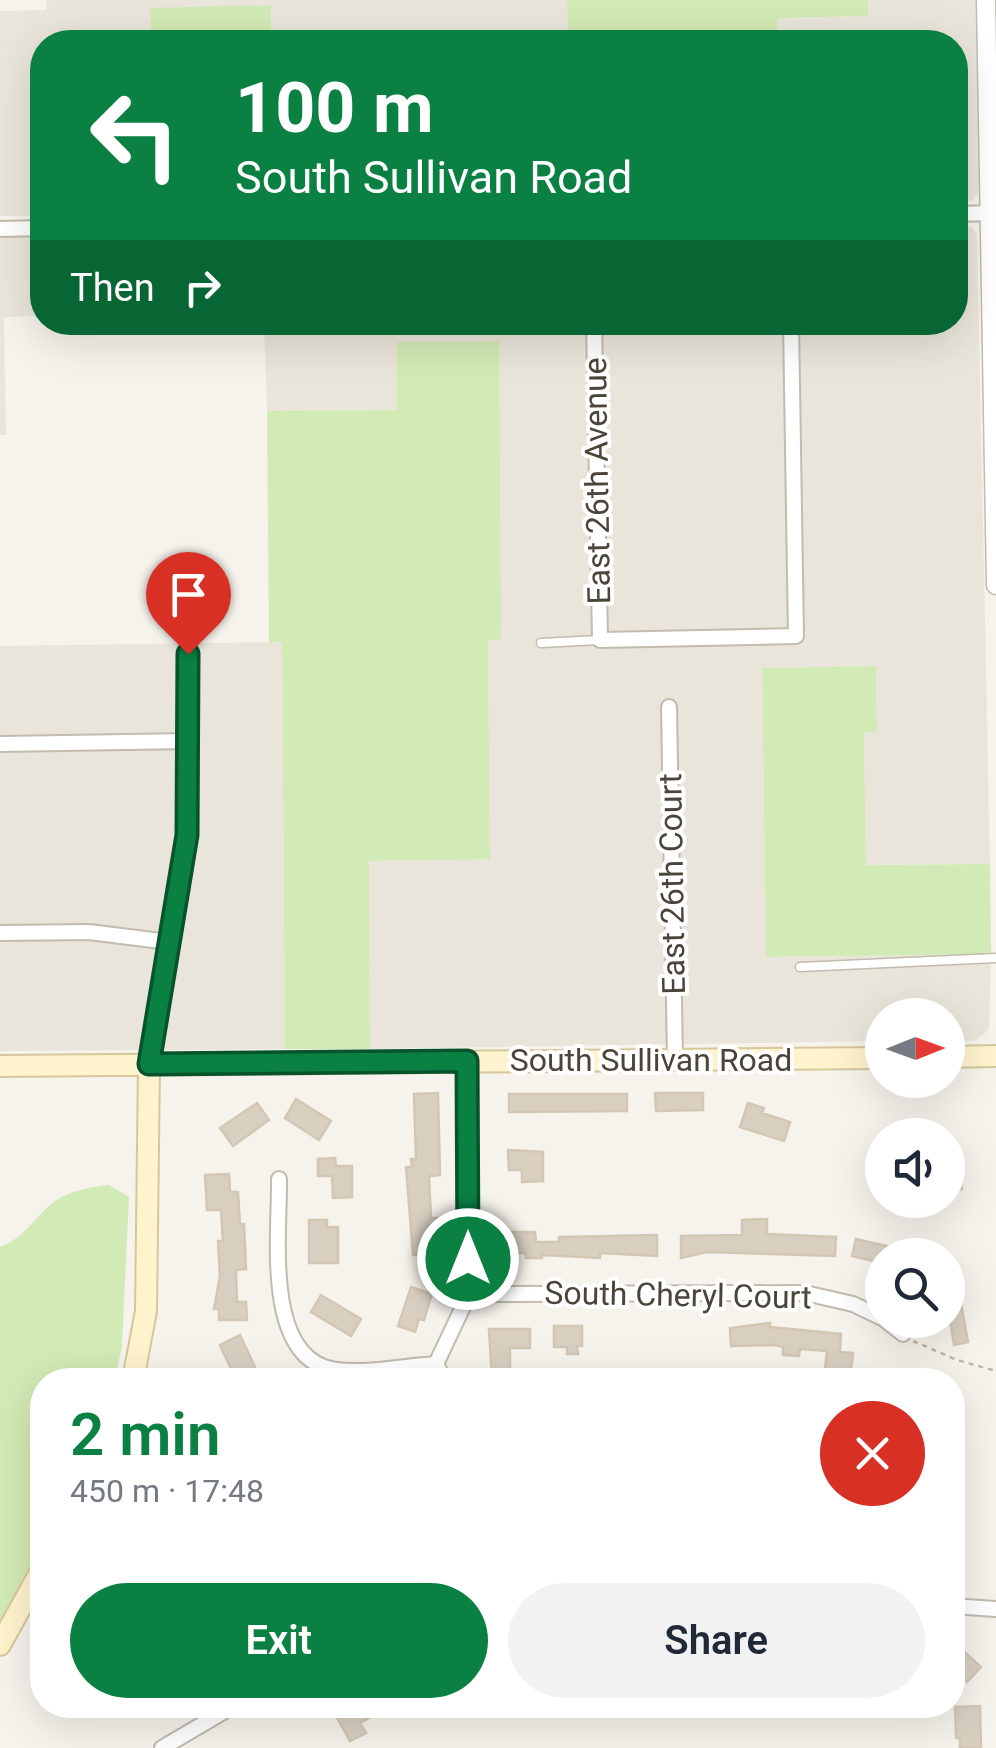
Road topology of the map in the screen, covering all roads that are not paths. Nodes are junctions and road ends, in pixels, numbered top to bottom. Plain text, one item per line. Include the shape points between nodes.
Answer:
1 (986, 0) edge
2 (993, 213) edge
3 (968, 214) edge
4 (0, 228) edge
5 (30, 228) edge
6 (994, 331) edge
7 (594, 335) edge
8 (791, 335) edge
9 (996, 586) edge
10 (600, 640) junction
11 (540, 643) dead end
12 (188, 654) dead end
13 (669, 707) dead end
14 (190, 742) junction
15 (0, 744) edge
16 (0, 933) edge
17 (169, 942) junction
18 (996, 958) edge
19 (800, 966) dead end
20 (996, 1056) edge
21 (965, 1057) edge
22 (865, 1058) edge
23 (674, 1060) junction
24 (467, 1061) junction
25 (149, 1064) junction
26 (0, 1066) edge
27 (279, 1178) dead end
28 (469, 1294) junction
29 (865, 1310) edge
30 (436, 1364) junction
31 (135, 1368) edge
32 (333, 1368) edge
33 (371, 1368) edge
34 (438, 1368) edge
35 (30, 1591) edge
36 (965, 1607) edge
37 (996, 1609) edge
38 (0, 1645) edge
39 (213, 1718) edge
40 (162, 1748) edge

1 - 2 street
2 - 3 street
2 - 6 street
4 - 5 street
6 - 9 street
7 - 10 street, East 26th Avenue
8 - 10 street via 796,636
10 - 11 lane
12 - 14 street
13 - 23 street, East 26th Court
14 - 15 street
14 - 17 street via 187,835
16 - 17 street via 90,932
17 - 25 street
18 - 19 lane
20 - 21 main road
22 - 23 main road, South Sullivan Road
23 - 24 main road, South Sullivan Road
24 - 25 main road, South Sullivan Road
24 - 28 street
25 - 26 main road, South Sullivan Road
25 - 31 main road via 146,1311
27 - 32 street via 282,1316 295,1344
28 - 29 street, South Cheryl Court via 804,1292
28 - 30 street
30 - 33 street
30 - 34 street
35 - 38 main road
36 - 37 street
39 - 40 street

